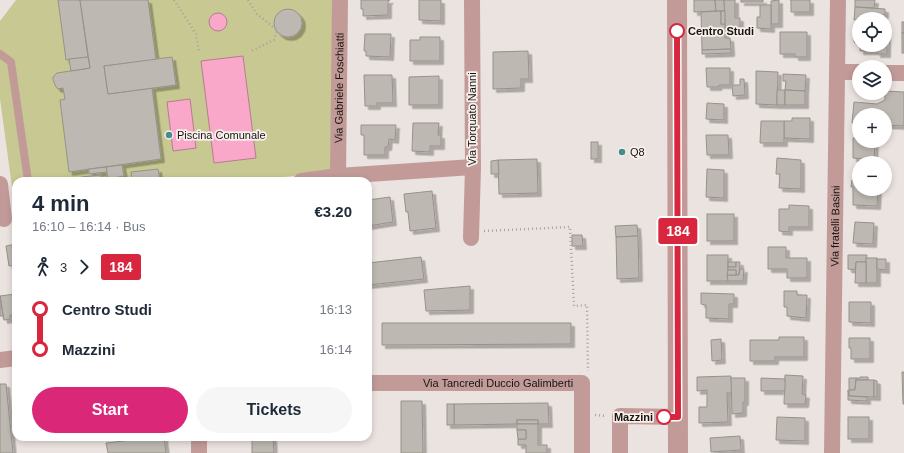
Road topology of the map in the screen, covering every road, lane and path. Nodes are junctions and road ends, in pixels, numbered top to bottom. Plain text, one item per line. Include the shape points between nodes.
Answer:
1 (174, 0) edge
2 (248, 0) edge
3 (340, 0) edge
4 (472, 0) edge
5 (677, 0) edge
6 (838, 0) edge
7 (251, 51) dead end
8 (199, 52) dead end
9 (0, 54) edge
10 (838, 72) junction
11 (852, 72) edge
12 (892, 73) edge
13 (904, 73) edge
14 (473, 167) junction
15 (338, 176) junction
16 (27, 177) edge
17 (331, 177) edge
18 (0, 184) edge
19 (7, 218) edge
20 (472, 234) joint
21 (12, 358) edge
22 (0, 360) edge
23 (372, 383) edge
24 (582, 383) junction
25 (582, 415) junction
26 (620, 416) junction
27 (678, 417) junction
28 (199, 441) edge
29 (199, 453) edge
30 (582, 453) edge
31 (620, 453) edge
32 (678, 453) edge
33 (832, 453) edge

1 - 8 path via 196,34
2 - 7 path via 257,14 277,30 274,40
3 - 15 street, Via Gabriele Foschiatti
4 - 14 street, Via Torquato Nanni
5 - 27 street
6 - 10 street, Via fratelli Basini
9 - 16 lane via 11,62
10 - 11 street
10 - 33 street, Via fratelli Basini
12 - 13 street
14 - 15 street
14 - 20 street, Via Torquato Nanni
15 - 17 street
18 - 19 street
20 - 24 path via 570,227 574,306 587,305 588,376
21 - 22 street
23 - 24 street, Via Tancredi Duccio Galimberti
24 - 25 street, Via Tancredi Duccio Galimberti
25 - 26 path
25 - 30 street, Via Tancredi Duccio Galimberti
26 - 27 street
26 - 31 street
27 - 32 street
28 - 29 street

